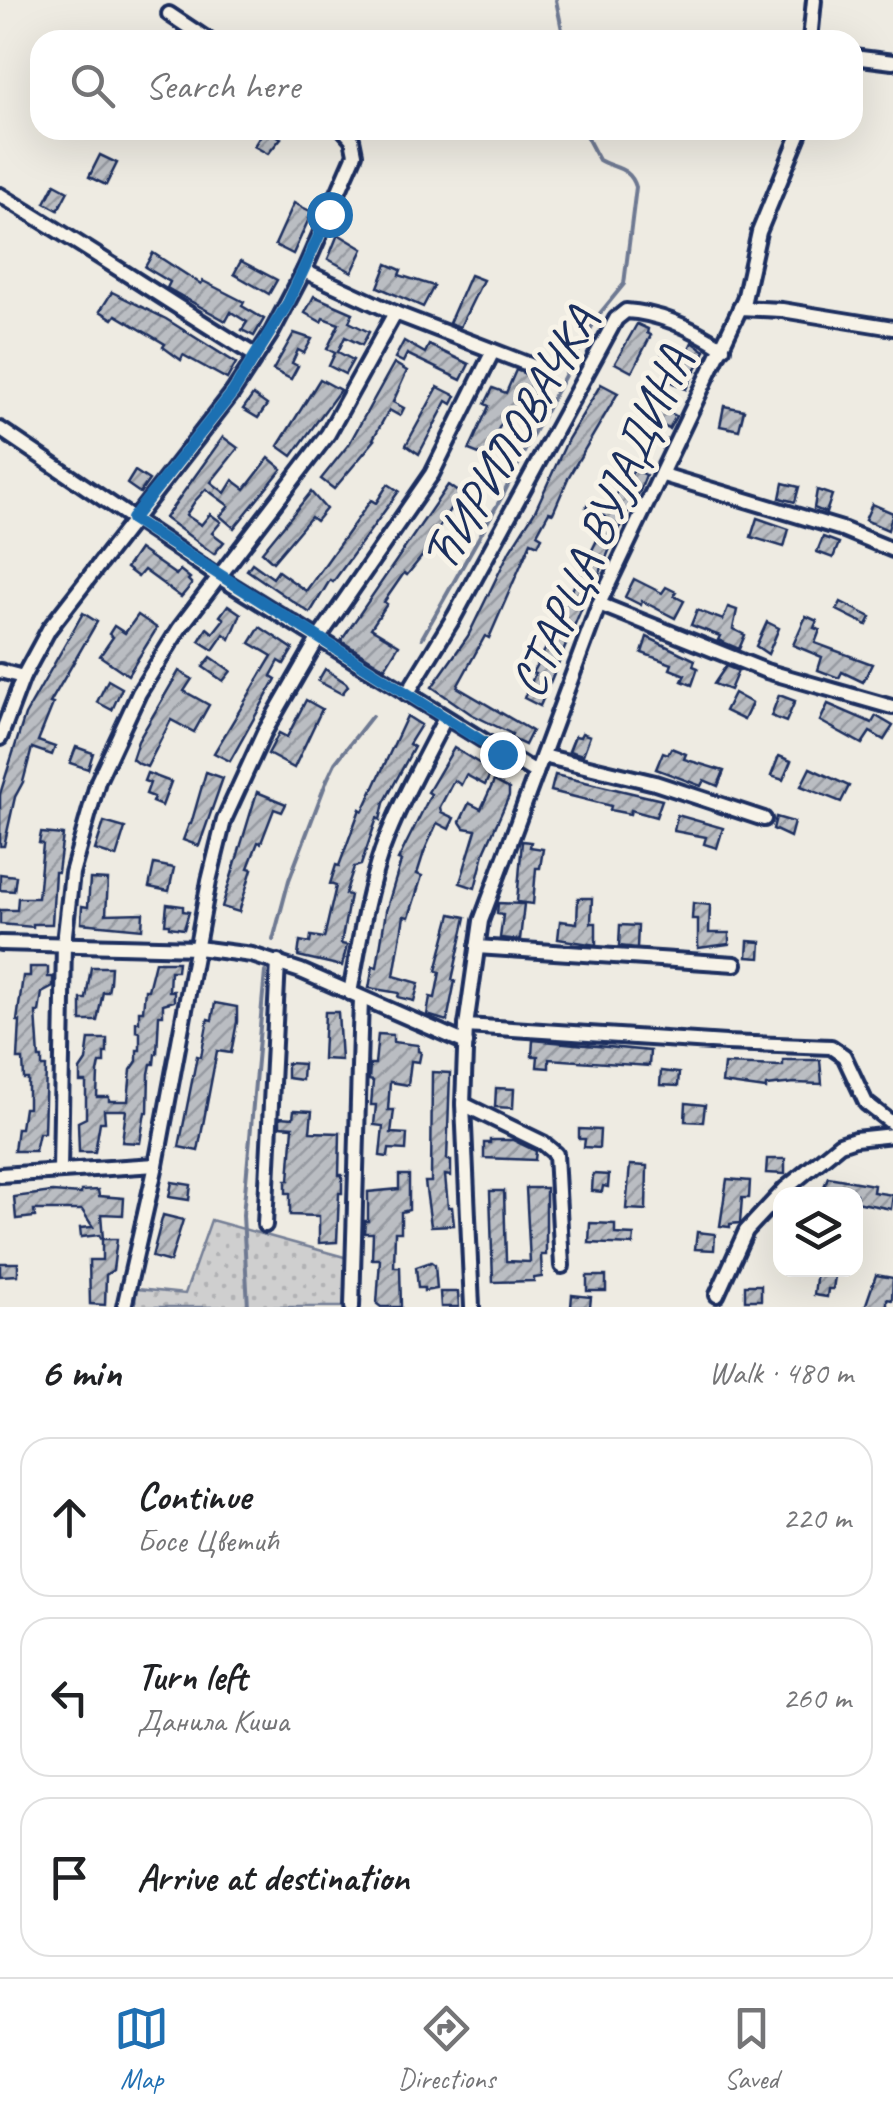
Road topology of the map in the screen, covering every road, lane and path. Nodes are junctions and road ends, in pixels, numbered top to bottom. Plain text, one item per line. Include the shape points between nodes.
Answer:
1 (814, 0) edge
2 (169, 14) dead end
3 (193, 30) edge
4 (811, 30) edge
5 (863, 59) edge
6 (893, 62) edge
7 (352, 140) edge
8 (797, 140) edge
9 (0, 195) edge
10 (304, 271) junction
11 (740, 308) junction
12 (396, 313) junction
13 (893, 328) edge
14 (723, 348) junction
15 (493, 351) junction
16 (256, 356) junction
17 (538, 368) dead end
18 (0, 429) edge
19 (663, 476) junction
20 (132, 519) junction
21 (893, 550) edge
22 (219, 577) junction
23 (600, 604) junction
24 (318, 639) junction
25 (0, 671) edge
26 (23, 677) junction
27 (407, 694) junction
28 (892, 707) edge
29 (446, 718) junction
30 (0, 738) edge
31 (544, 756) junction
32 (536, 773) junction
33 (764, 819) dead end
34 (0, 942) edge
35 (64, 943) junction
36 (477, 947) junction
37 (198, 948) junction
38 (278, 962) junction
39 (734, 964) dead end
40 (356, 996) junction
41 (466, 1026) junction
42 (466, 1043) junction
43 (463, 1104) junction
44 (893, 1124) edge
45 (893, 1135) edge
46 (156, 1165) junction
47 (60, 1171) junction
48 (0, 1175) edge
49 (265, 1224) dead end
50 (562, 1266) dead end
51 (717, 1295) dead end
52 (124, 1307) edge
53 (352, 1307) edge
54 (472, 1307) edge

1 - 4 street
2 - 3 street
5 - 6 street
7 - 10 street via 355,154
8 - 11 street, СТАРЦА ВУЈАДИНА via 759,232
9 - 16 street
10 - 12 street
10 - 16 street
11 - 13 street
11 - 14 street, СТАРЦА ВУЈАДИНА
12 - 15 street
12 - 22 street via 328,434
14 - 19 street, СТАРЦА ВУЈАДИНА
14 - 27 street, ЋИРИЛОВАЧКА via 663,318 626,311 616,318
15 - 17 street
15 - 24 street via 432,474
16 - 20 street
18 - 20 street
19 - 21 street
19 - 23 street, СТАРЦА ВУЈАДИНА
20 - 22 street
20 - 26 street via 49,629
22 - 24 street
22 - 35 street via 139,693 110,754 72,873
23 - 28 street via 766,671
23 - 31 street, СТАРЦА ВУЈАДИНА
24 - 27 street
24 - 37 street via 224,820
25 - 26 street
26 - 30 street
27 - 29 street
29 - 32 street
29 - 40 street via 382,850
31 - 32 street, СТАРЦА ВУЈАДИНА
31 - 33 street via 656,782
32 - 36 street, СТАРЦА ВУЈАДИНА via 486,902
34 - 35 street
35 - 37 street
35 - 47 street
36 - 39 street
36 - 41 street, СТАРЦА ВУЈАДИНА
37 - 38 street
37 - 46 street
38 - 40 street
38 - 49 street
40 - 42 street
40 - 53 street
41 - 42 street, СТАРЦА ВУЈАДИНА
41 - 44 street via 831,1047 844,1056 866,1103
42 - 43 street, СТАРЦА ВУЈАДИНА
43 - 50 street via 556,1154
43 - 54 street, СТАРЦА ВУЈАДИНА
45 - 51 street via 840,1144 785,1188 746,1230
46 - 47 street
46 - 52 street
47 - 48 street

